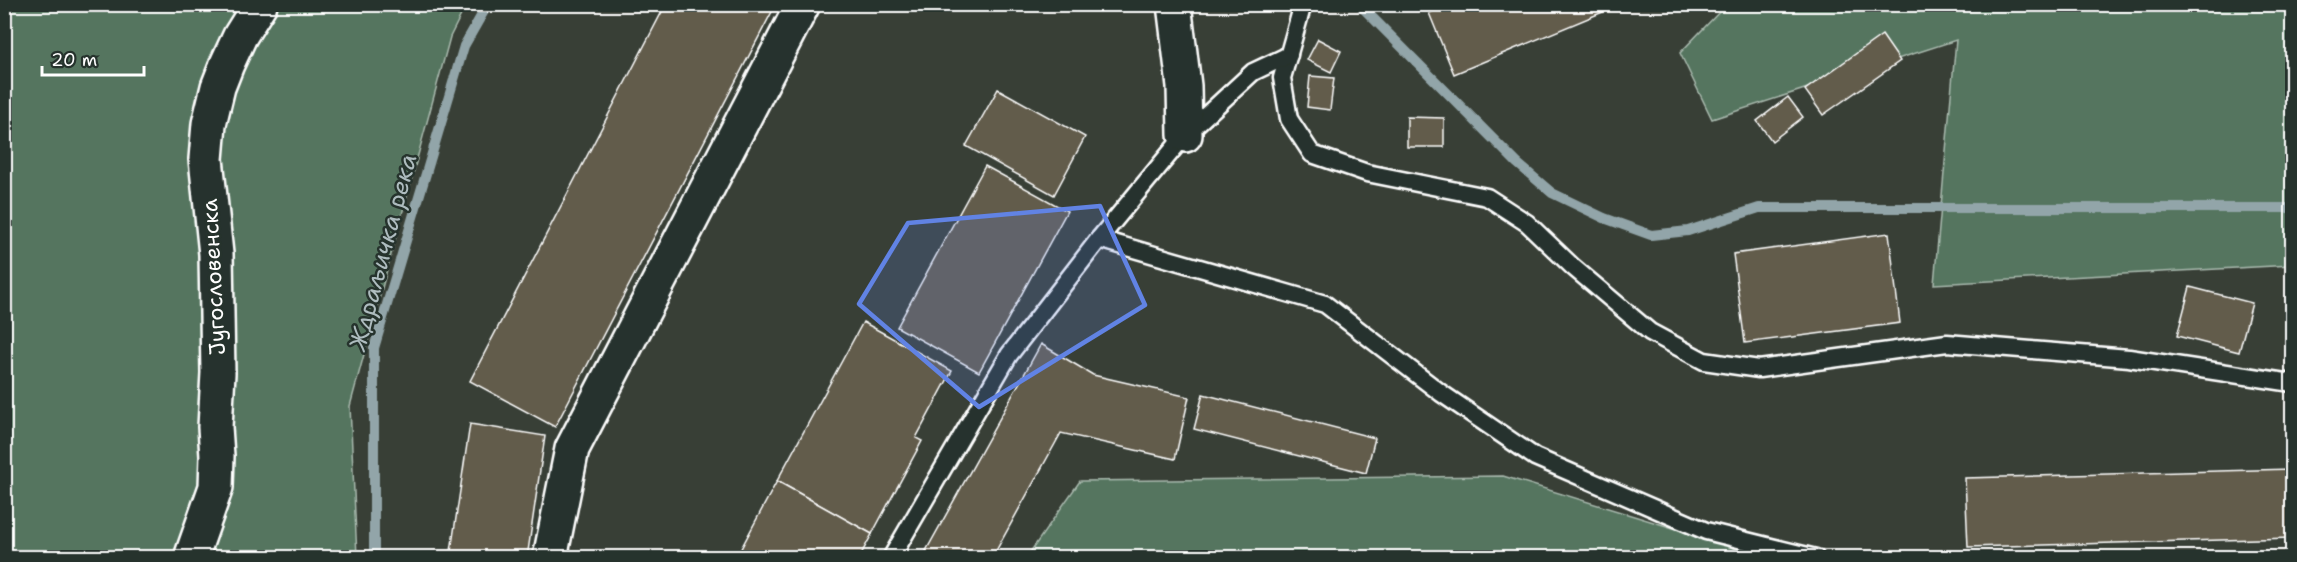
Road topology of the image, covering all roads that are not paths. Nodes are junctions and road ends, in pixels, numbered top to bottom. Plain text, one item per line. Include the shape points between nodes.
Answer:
1 (260, 4) edge
2 (803, 4) edge
3 (1174, 4) edge
4 (1303, 4) edge
5 (1288, 55) junction
6 (1185, 135) junction
7 (1099, 239) junction
8 (2292, 383) edge
9 (191, 558) edge
10 (550, 558) edge
11 (891, 558) edge
12 (1816, 558) edge

1 - 9 street, Југословенска via 227,64 209,124 206,159 216,254 216,487
2 - 10 street via 572,449
3 - 6 street via 1184,86
4 - 5 lane
5 - 6 lane via 1253,72
5 - 8 lane via 1282,78 1289,118 1312,154 1367,173 1486,197 1527,223 1650,332 1704,362 1759,369 1947,343 2129,358
6 - 7 lane
7 - 11 lane via 1009,355
7 - 12 lane via 1325,304 1440,393 1535,457 1706,531

